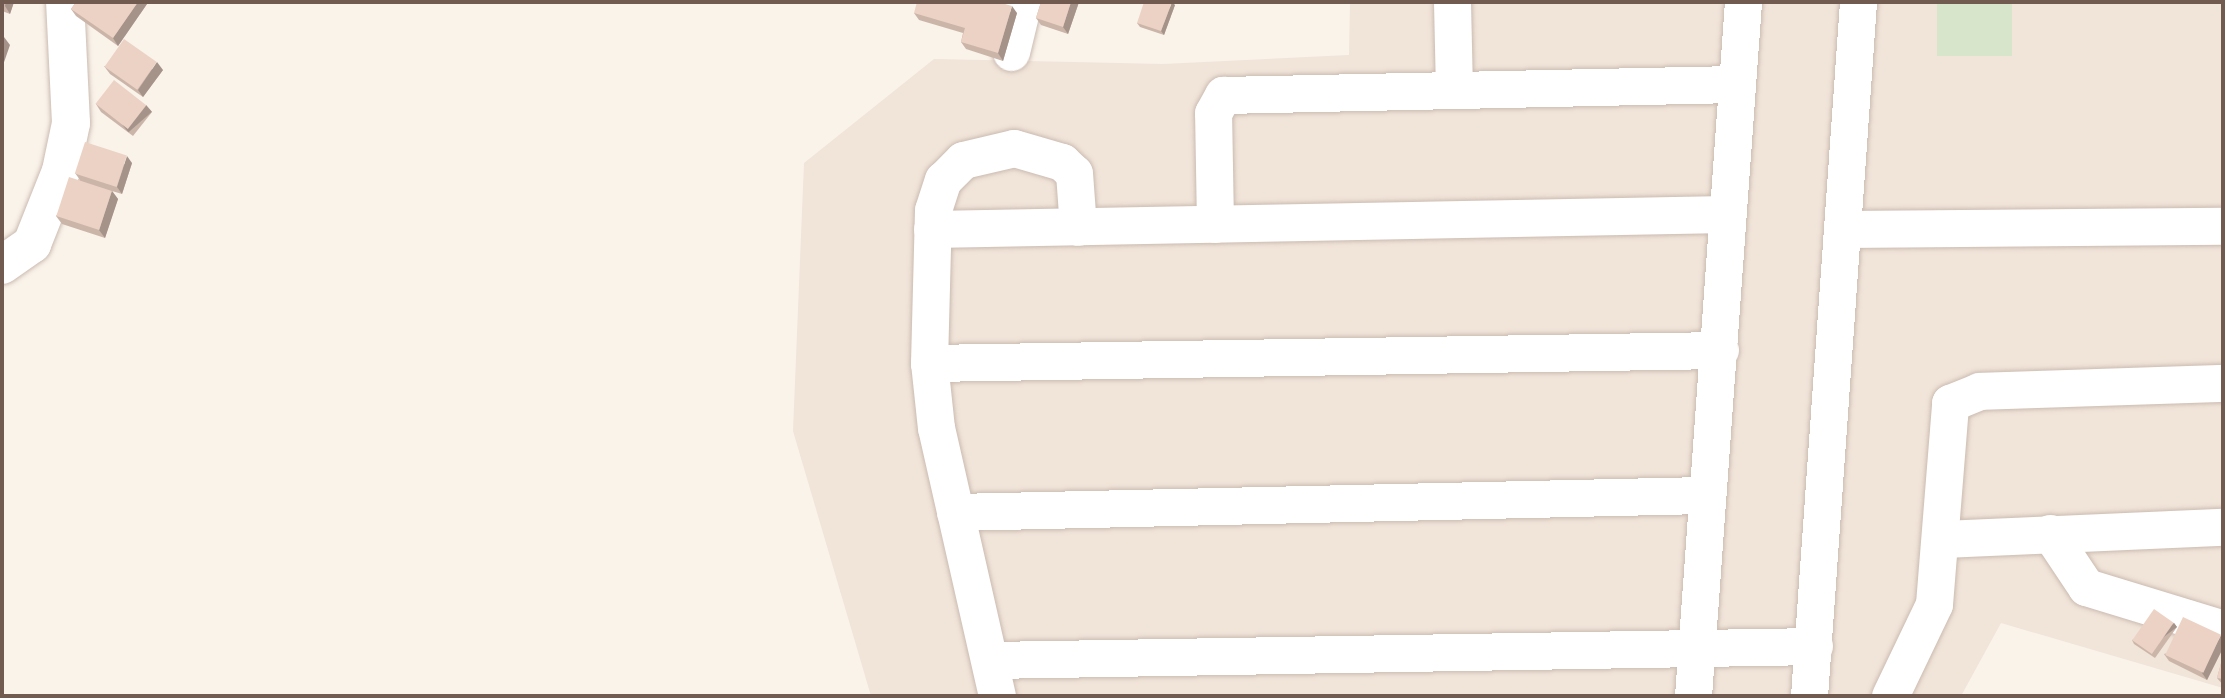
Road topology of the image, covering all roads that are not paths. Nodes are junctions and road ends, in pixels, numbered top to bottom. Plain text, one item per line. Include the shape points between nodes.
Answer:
1 (65, 2) edge
2 (1023, 2) edge
3 (1452, 2) edge
4 (1743, 2) edge
5 (1858, 2) edge
6 (1011, 52) dead end
7 (1736, 84) junction
8 (1454, 89) junction
9 (1727, 214) junction
10 (1215, 224) junction
11 (2223, 226) edge
12 (1078, 227) junction
13 (932, 229) junction
14 (1844, 229) junction
15 (2, 265) edge
16 (1720, 351) junction
17 (929, 363) junction
18 (2223, 383) edge
19 (1705, 495) junction
20 (955, 512) junction
21 (2223, 527) edge
22 (2050, 533) junction
23 (1943, 539) junction
24 (2223, 629) edge
25 (1814, 646) junction
26 (1697, 648) junction
27 (990, 660) junction
28 (997, 696) edge
29 (1693, 696) edge
30 (1809, 696) edge
31 (1890, 696) edge

1 - 15 street via 71,123 61,171 32,244
2 - 6 street
3 - 8 street
4 - 7 street
5 - 14 street
7 - 8 street
7 - 9 street
8 - 10 street via 1223,95 1213,113
9 - 10 street
9 - 16 street
10 - 12 street
11 - 14 street
12 - 13 street
12 - 13 street via 1077,181 1068,165 998,148 963,160 943,180
13 - 17 street
14 - 25 street
16 - 17 street
16 - 19 street
17 - 20 street
18 - 23 street via 1959,395 1947,413
19 - 20 street
19 - 26 street
20 - 27 street
21 - 22 street
22 - 23 street
22 - 24 street via 2067,568 2086,587
23 - 31 street via 1934,604
25 - 26 street
25 - 30 street
26 - 27 street
26 - 29 street
27 - 28 street

